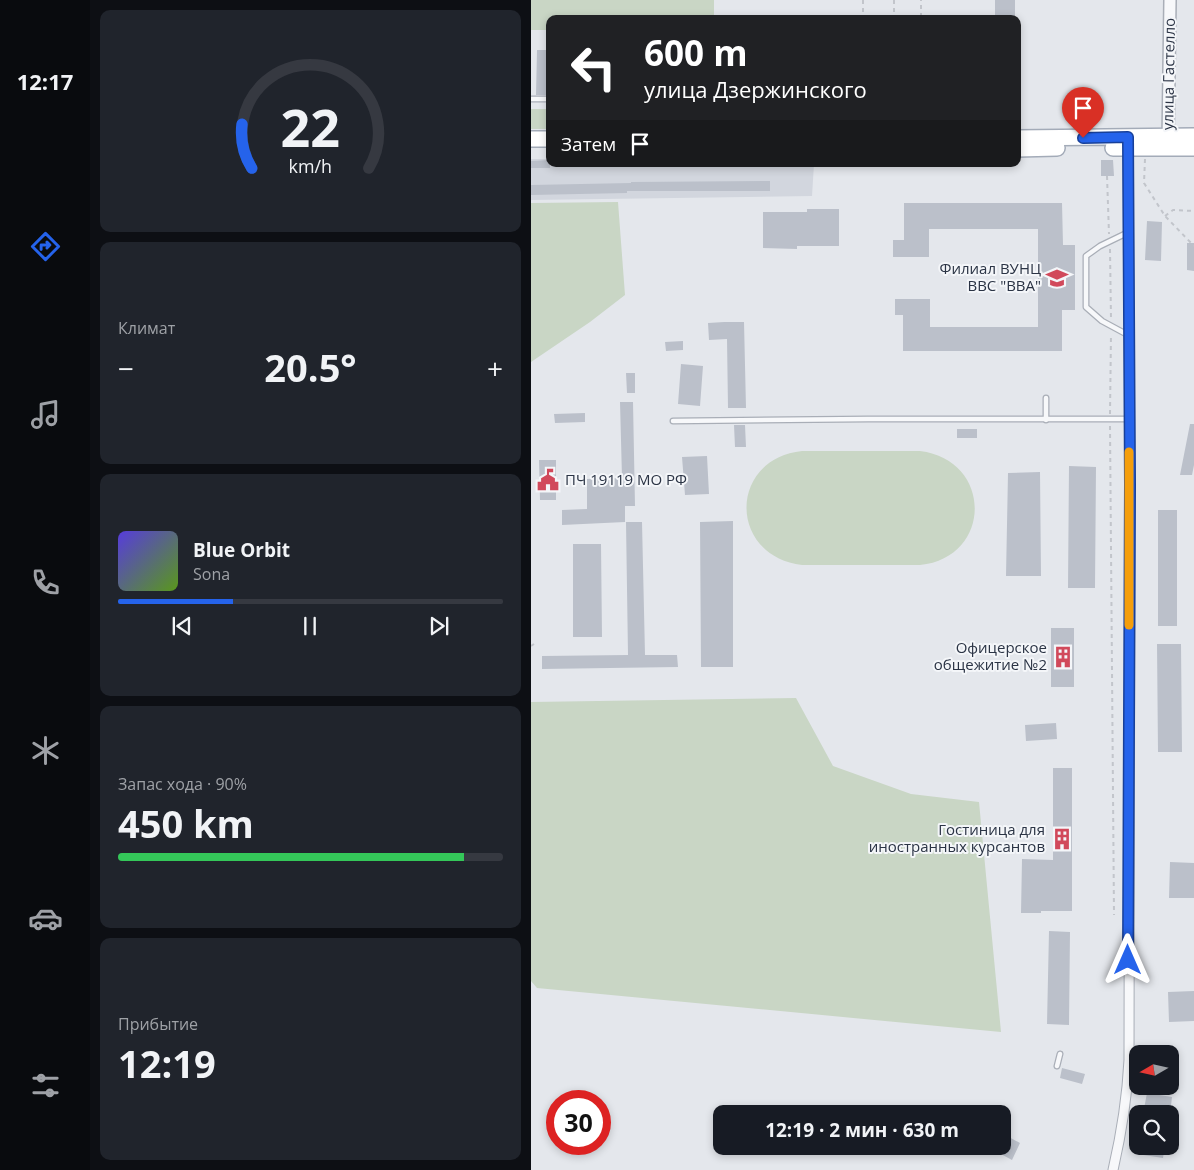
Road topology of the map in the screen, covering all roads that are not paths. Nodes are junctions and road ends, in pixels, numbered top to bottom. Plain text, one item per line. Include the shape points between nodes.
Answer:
1 (1170, 0) edge
2 (531, 99) edge
3 (546, 99) edge
4 (1194, 136) edge
5 (1021, 138) edge
6 (531, 139) edge
7 (546, 139) edge
8 (1168, 142) junction
9 (1128, 143) junction
10 (531, 148) edge
11 (546, 148) edge
12 (1194, 148) edge
13 (1021, 149) edge
14 (1129, 232) junction
15 (1129, 336) junction
16 (1046, 398) dead end
17 (1129, 419) junction
18 (1046, 420) junction
19 (673, 422) dead end
20 (1060, 1054) dead end
21 (1057, 1066) dead end
22 (1113, 1170) edge

1 - 8 street, улица Гастелло
2 - 3 lane
4 - 8 main road
5 - 9 main road
6 - 7 main road
8 - 9 main road
8 - 12 main road
9 - 13 main road
9 - 14 street
10 - 11 main road
14 - 15 street
14 - 15 lane via 1086,256 1086,307 1102,321
15 - 17 street
16 - 18 lane
17 - 18 lane
17 - 22 street via 1129,1060 1127,1102
18 - 19 lane via 869,418
20 - 21 lane

